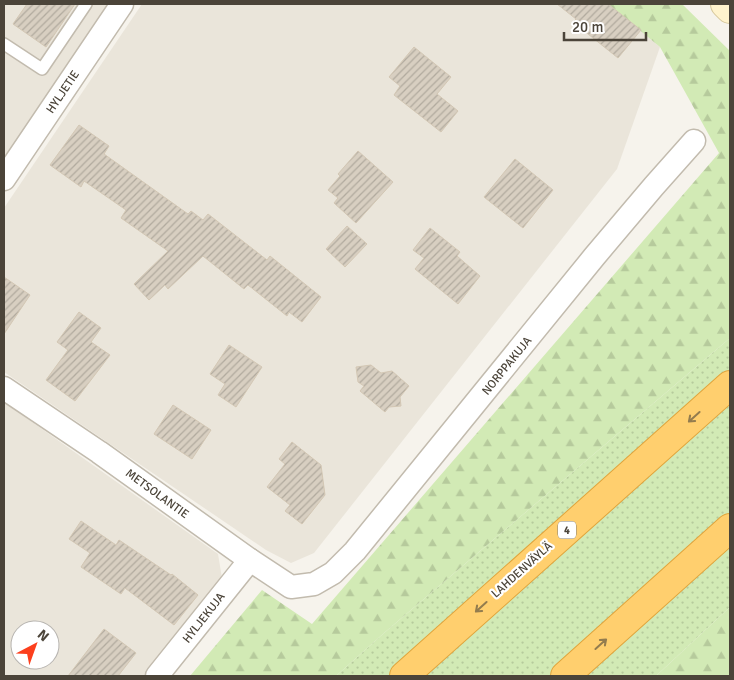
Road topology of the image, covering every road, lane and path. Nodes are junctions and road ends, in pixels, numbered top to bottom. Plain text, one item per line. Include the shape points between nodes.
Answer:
1 (86, 4) edge
2 (122, 4) edge
3 (725, 4) edge
4 (730, 9) edge
5 (4, 44) edge
6 (694, 141) dead end
7 (4, 179) edge
8 (730, 385) edge
9 (4, 388) edge
10 (730, 528) edge
11 (250, 560) junction
12 (314, 584) joint
13 (158, 676) edge
14 (404, 676) edge
15 (565, 676) edge

1 - 5 lane via 42,69
2 - 7 street, HYLJETIE
3 - 4 street
6 - 12 street, NORPPAKUJA via 594,257 355,551 333,573
8 -> 14 highway, LAHDENVÄYLÄ / 4
9 - 11 street, METSOLANTIE
15 -> 10 highway
11 - 12 street, METSOLANTIE via 290,587
11 - 13 street, HYLJEKUJA

